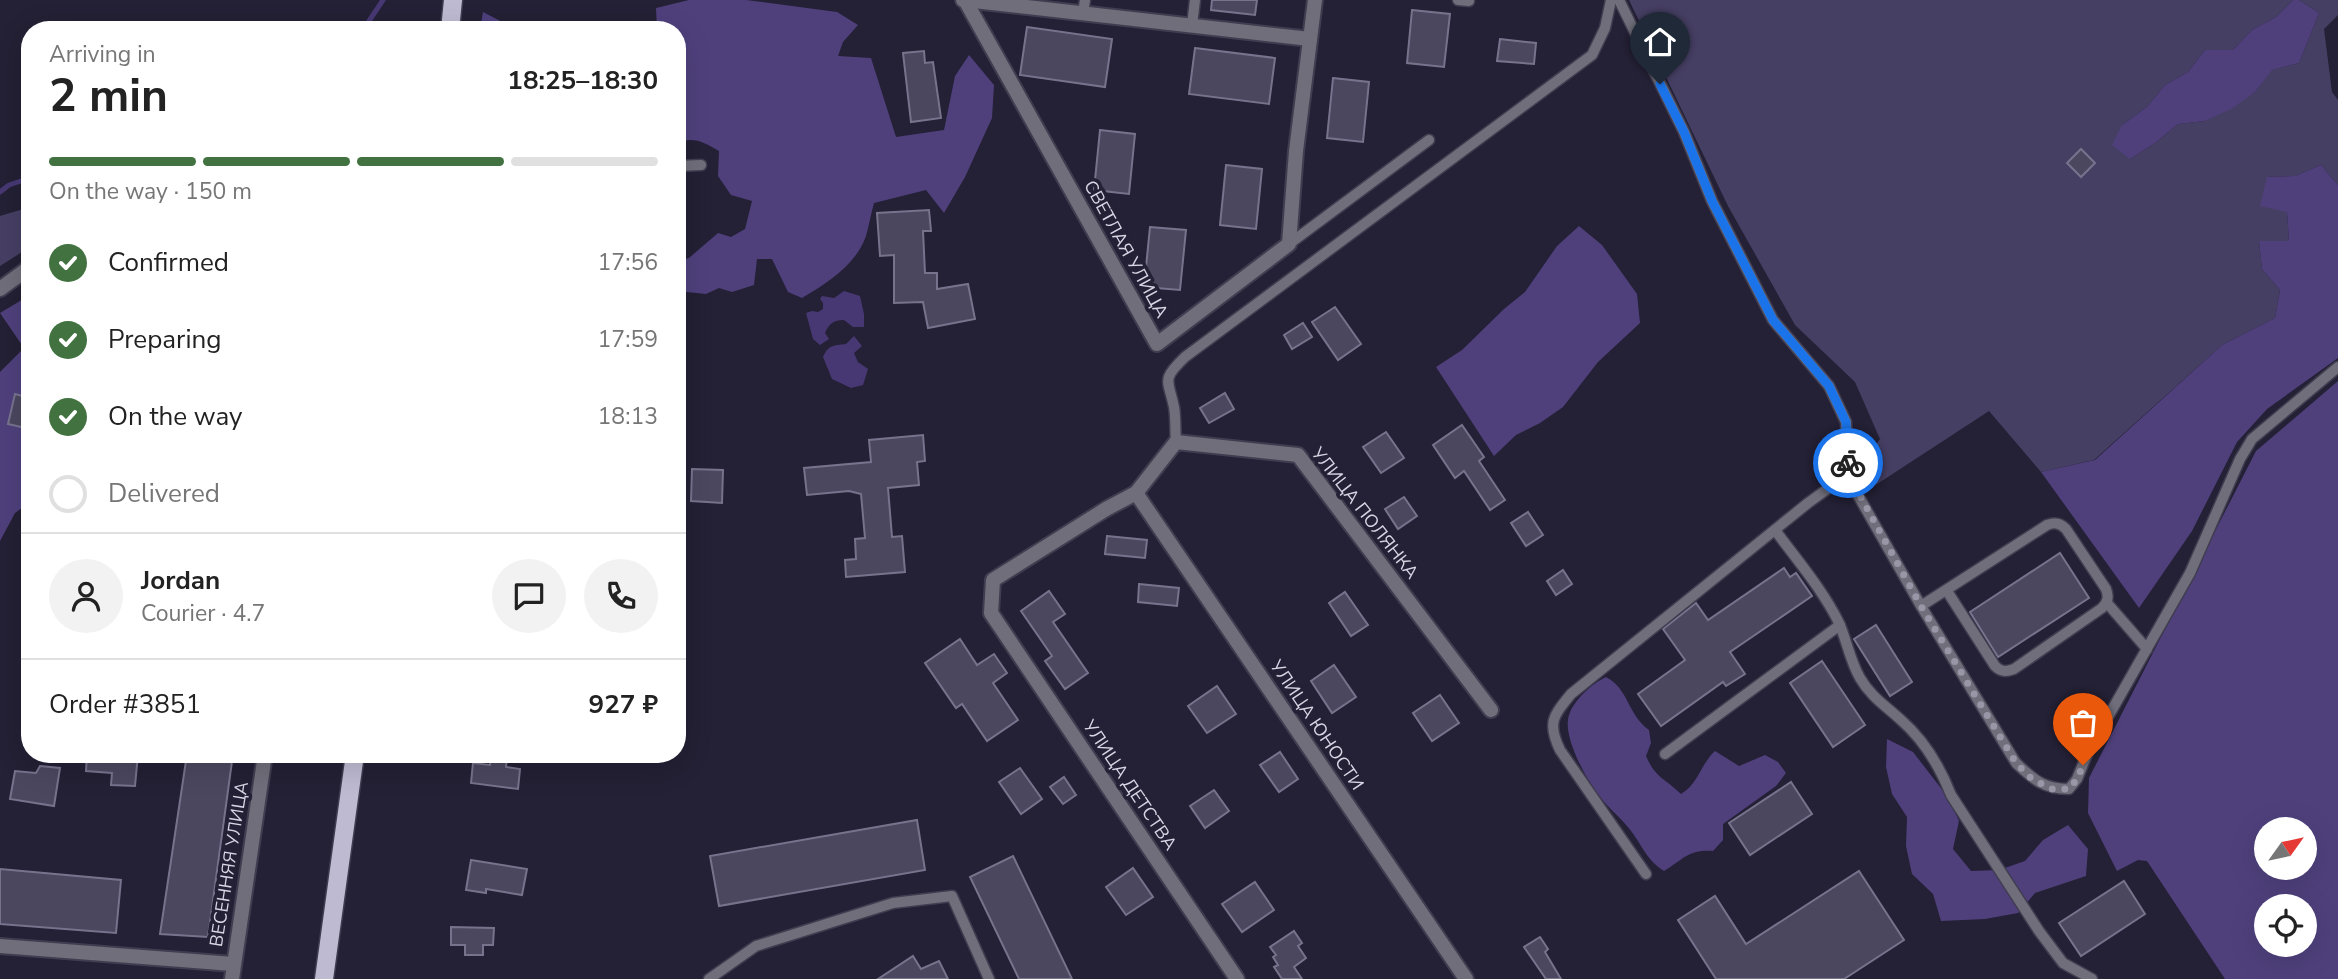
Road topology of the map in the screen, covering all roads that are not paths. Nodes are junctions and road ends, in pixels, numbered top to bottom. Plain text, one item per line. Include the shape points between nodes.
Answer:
1 (453, 0) edge
2 (964, 0) edge
3 (1195, 0) edge
4 (1315, 0) edge
5 (1611, 0) edge
6 (1619, 0) edge
7 (1084, 6) edge
8 (451, 21) edge
9 (1192, 24) junction
10 (1310, 38) junction
11 (1429, 140) dead end
12 (701, 165) dead end
13 (686, 166) edge
14 (1289, 244) junction
15 (21, 274) edge
16 (0, 289) edge
17 (2338, 367) edge
18 (1176, 442) junction
19 (1848, 474) junction
20 (1136, 493) junction
21 (1775, 530) junction
22 (1947, 591) junction
23 (2107, 603) junction
24 (1921, 606) junction
25 (1840, 625) junction
26 (2147, 649) junction
27 (1491, 710) dead end
28 (1665, 754) dead end
29 (264, 763) edge
30 (354, 763) edge
31 (1646, 874) dead end
32 (0, 946) edge
33 (232, 972) edge
34 (324, 979) edge
35 (709, 979) edge
36 (989, 979) edge
37 (1237, 979) edge
38 (1466, 979) edge
39 (2092, 979) edge

1 - 8 main road
2 - 7 street
2 - 14 street, СВЕТЛАЯ УЛИЦА via 1157,344
3 - 9 lane
4 - 10 street
5 - 18 lane via 1592,55 1170,371 1167,386
6 - 19 lane via 1773,320 1829,386 1846,422
7 - 9 street
9 - 10 street
10 - 14 street
11 - 14 lane
12 - 13 lane
15 - 16 street
17 - 26 lane via 2252,439 2190,573
18 - 20 street
18 - 27 street, УЛИЦА ПОЛЯНКА via 1298,455
19 - 21 lane
19 - 24 lane
20 - 37 street, УЛИЦА ДЕТСТВА via 993,580 991,613
20 - 38 street, УЛИЦА ЮНОСТИ
21 - 25 lane
21 - 31 lane via 1571,694 1555,713 1552,733 1560,750
22 - 23 lane via 1995,666 2007,672
22 - 23 lane via 2054,523 2066,529 2099,579
22 - 24 lane
23 - 26 lane
24 - 26 lane via 2016,763 2032,779 2052,789 2069,789 2077,779
25 - 28 lane
25 - 39 lane via 1859,678 1923,743 2039,931 2063,963
29 - 33 street, ВЕСЕННЯЯ УЛИЦА
30 - 34 main road
32 - 33 street
35 - 36 lane via 756,946 893,903 951,896

